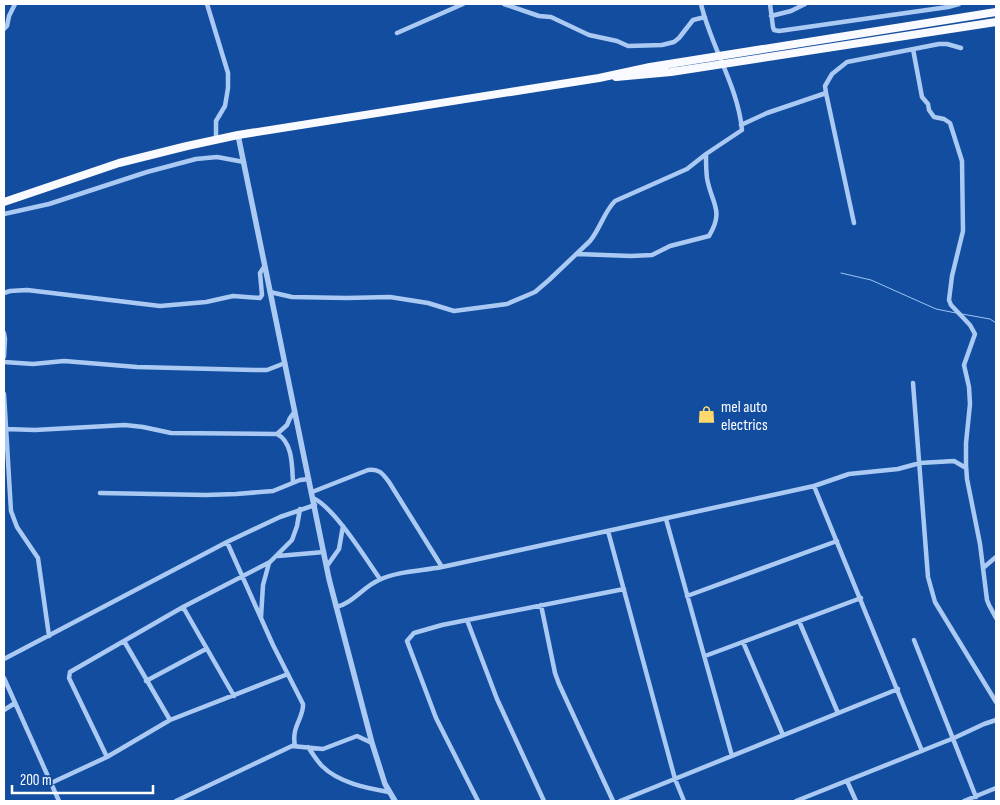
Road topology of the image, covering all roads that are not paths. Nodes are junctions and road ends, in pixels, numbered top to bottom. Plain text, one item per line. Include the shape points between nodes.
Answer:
1 (15, 4) edge
2 (207, 4) edge
3 (463, 4) edge
4 (504, 4) edge
5 (701, 4) edge
6 (770, 4) edge
7 (805, 4) edge
8 (959, 4) edge
9 (996, 12) edge
10 (771, 16) junction
11 (704, 17) junction
12 (996, 22) edge
13 (4, 29) edge
14 (398, 33) dead end
15 (960, 48) dead end
16 (912, 49) junction
17 (720, 56) junction
18 (723, 64) junction
19 (599, 78) junction
20 (826, 93) junction
21 (741, 124) junction
22 (238, 135) junction
23 (216, 140) junction
24 (706, 154) junction
25 (244, 162) junction
26 (23, 196) junction
27 (4, 202) edge
28 (4, 206) edge
29 (4, 214) edge
30 (854, 222) dead end
31 (577, 254) junction
32 (264, 267) junction
33 (270, 292) junction
34 (4, 293) edge
35 (4, 333) edge
36 (4, 357) edge
37 (4, 362) edge
38 (285, 363) junction
39 (913, 383) dead end
40 (4, 394) edge
41 (295, 411) junction
42 (5, 428) junction
43 (277, 434) junction
44 (920, 463) junction
45 (966, 468) junction
46 (309, 479) junction
47 (294, 482) junction
48 (814, 486) junction
49 (100, 493) dead end
50 (313, 495) junction
51 (315, 505) junction
52 (300, 509) junction
53 (666, 519) junction
54 (343, 526) junction
55 (608, 531) junction
56 (837, 540) junction
57 (227, 542) junction
58 (324, 552) junction
59 (277, 556) junction
60 (996, 558) edge
61 (270, 562) junction
62 (327, 566) junction
63 (442, 567) junction
64 (983, 568) junction
65 (244, 576) junction
66 (380, 579) junction
67 (624, 588) junction
68 (687, 596) junction
69 (861, 598) junction
70 (541, 605) junction
71 (183, 607) junction
72 (336, 607) junction
73 (996, 618) edge
74 (261, 619) junction
75 (466, 620) junction
76 (799, 621) junction
77 (49, 636) junction
78 (914, 640) dead end
79 (124, 641) junction
80 (743, 642) junction
81 (206, 649) junction
82 (705, 656) junction
83 (4, 659) edge
84 (288, 674) junction
85 (4, 678) edge
86 (146, 681) junction
87 (898, 689) junction
88 (234, 696) junction
89 (996, 702) edge
90 (15, 704) junction
91 (4, 710) edge
92 (838, 713) junction
93 (170, 720) junction
94 (996, 720) edge
95 (783, 735) junction
96 (954, 738) junction
97 (372, 743) junction
98 (294, 746) junction
99 (308, 747) junction
100 (922, 751) junction
101 (732, 756) junction
102 (106, 757) junction
103 (675, 779) junction
104 (847, 781) junction
105 (51, 784) junction
106 (996, 788) edge
107 (389, 792) junction
108 (978, 796) junction
109 (59, 801) edge
110 (176, 801) edge
111 (395, 801) edge
112 (478, 801) edge
113 (544, 801) edge
114 (612, 801) edge
115 (620, 801) edge
116 (684, 801) edge
117 (796, 801) edge
118 (856, 801) edge
119 (964, 801) edge
120 (984, 801) edge

1 - 13 street
2 - 23 street via 228,73 225,106 216,121
3 - 14 street
4 - 11 street via 551,17 589,35 628,46 674,42 693,20
5 - 11 street
6 - 10 street
7 - 10 street
8 - 10 street via 779,31 773,28
9 - 17 main road
11 - 17 street
12 - 18 main road
15 - 16 street via 939,44
16 - 20 street via 847,62 832,74 825,86
16 - 45 street via 922,97 934,117 950,123 963,166 963,239 953,270 949,300 976,334 964,365 970,404
17 - 18 street
17 - 19 main road
18 - 19 main road via 654,75
18 - 21 street
19 - 22 main road
20 - 21 street
20 - 30 street
21 - 24 street via 740,132
22 - 23 main road
22 - 25 street
23 - 26 main road via 119,163
24 - 31 street via 687,169 616,201 610,206 596,234
24 - 31 street via 707,179 716,204 716,224 709,236 670,246 652,255
25 - 29 street via 196,159 49,204
25 - 32 street
26 - 27 main road
26 - 28 main road
31 - 33 street via 535,292 514,302 454,311 390,297 292,297
32 - 33 street
32 - 34 street via 260,273 260,298 233,296 160,306 27,290
33 - 38 street
35 - 36 street
37 - 38 street via 64,361 137,367 254,370 267,370
38 - 41 street
39 - 44 street
40 - 42 street
41 - 43 street
41 - 46 street
42 - 43 street via 45,430 125,425 171,433
42 - 77 street via 11,510 17,527 38,558
43 - 47 street via 287,443
44 - 45 street via 949,461
44 - 48 street via 849,474
44 - 89 street via 928,577 935,602
45 - 64 street
46 - 47 street
46 - 50 street
47 - 49 street via 273,491 236,494
48 - 53 street
48 - 56 street
50 - 51 street
50 - 54 street
50 - 63 street via 368,470 380,471
51 - 52 street
51 - 58 street
52 - 57 street
52 - 59 street via 292,540
53 - 55 street
53 - 68 street
54 - 62 street via 339,549
54 - 66 street
55 - 63 street
55 - 67 street
56 - 68 street
56 - 69 street
57 - 65 street
57 - 77 street
58 - 59 street
58 - 62 street
59 - 61 street
60 - 64 street
61 - 65 street
61 - 74 street via 263,585
62 - 72 street
63 - 66 street
64 - 73 street via 989,605
65 - 71 street
65 - 74 street
66 - 72 street via 349,602
67 - 70 street
67 - 103 street
68 - 82 street
69 - 76 street
69 - 87 street
70 - 75 street
70 - 114 street via 555,673
71 - 79 street
71 - 81 street
72 - 97 street
74 - 84 street
75 - 112 street via 414,633 407,641 436,718
75 - 113 street via 497,699
76 - 80 street
76 - 92 street
77 - 83 street
78 - 96 street
79 - 86 street
79 - 102 street via 71,670 68,676
80 - 82 street
80 - 95 street
81 - 86 street
81 - 88 street
82 - 101 street
84 - 88 street
84 - 98 street via 304,707 294,729
85 - 90 street
86 - 93 street
87 - 92 street
87 - 100 street
88 - 93 street
90 - 91 street
90 - 105 street
92 - 95 street
93 - 102 street
94 - 96 street
95 - 101 street
96 - 100 street
96 - 108 street
97 - 99 street via 357,736 327,748
97 - 107 street
98 - 99 street
98 - 110 street
99 - 107 street via 327,771 358,785
100 - 104 street
101 - 103 street
102 - 105 street
103 - 115 street
103 - 116 street
104 - 117 street
104 - 118 street
105 - 109 street
106 - 108 street
107 - 111 street
108 - 119 street
108 - 120 street

